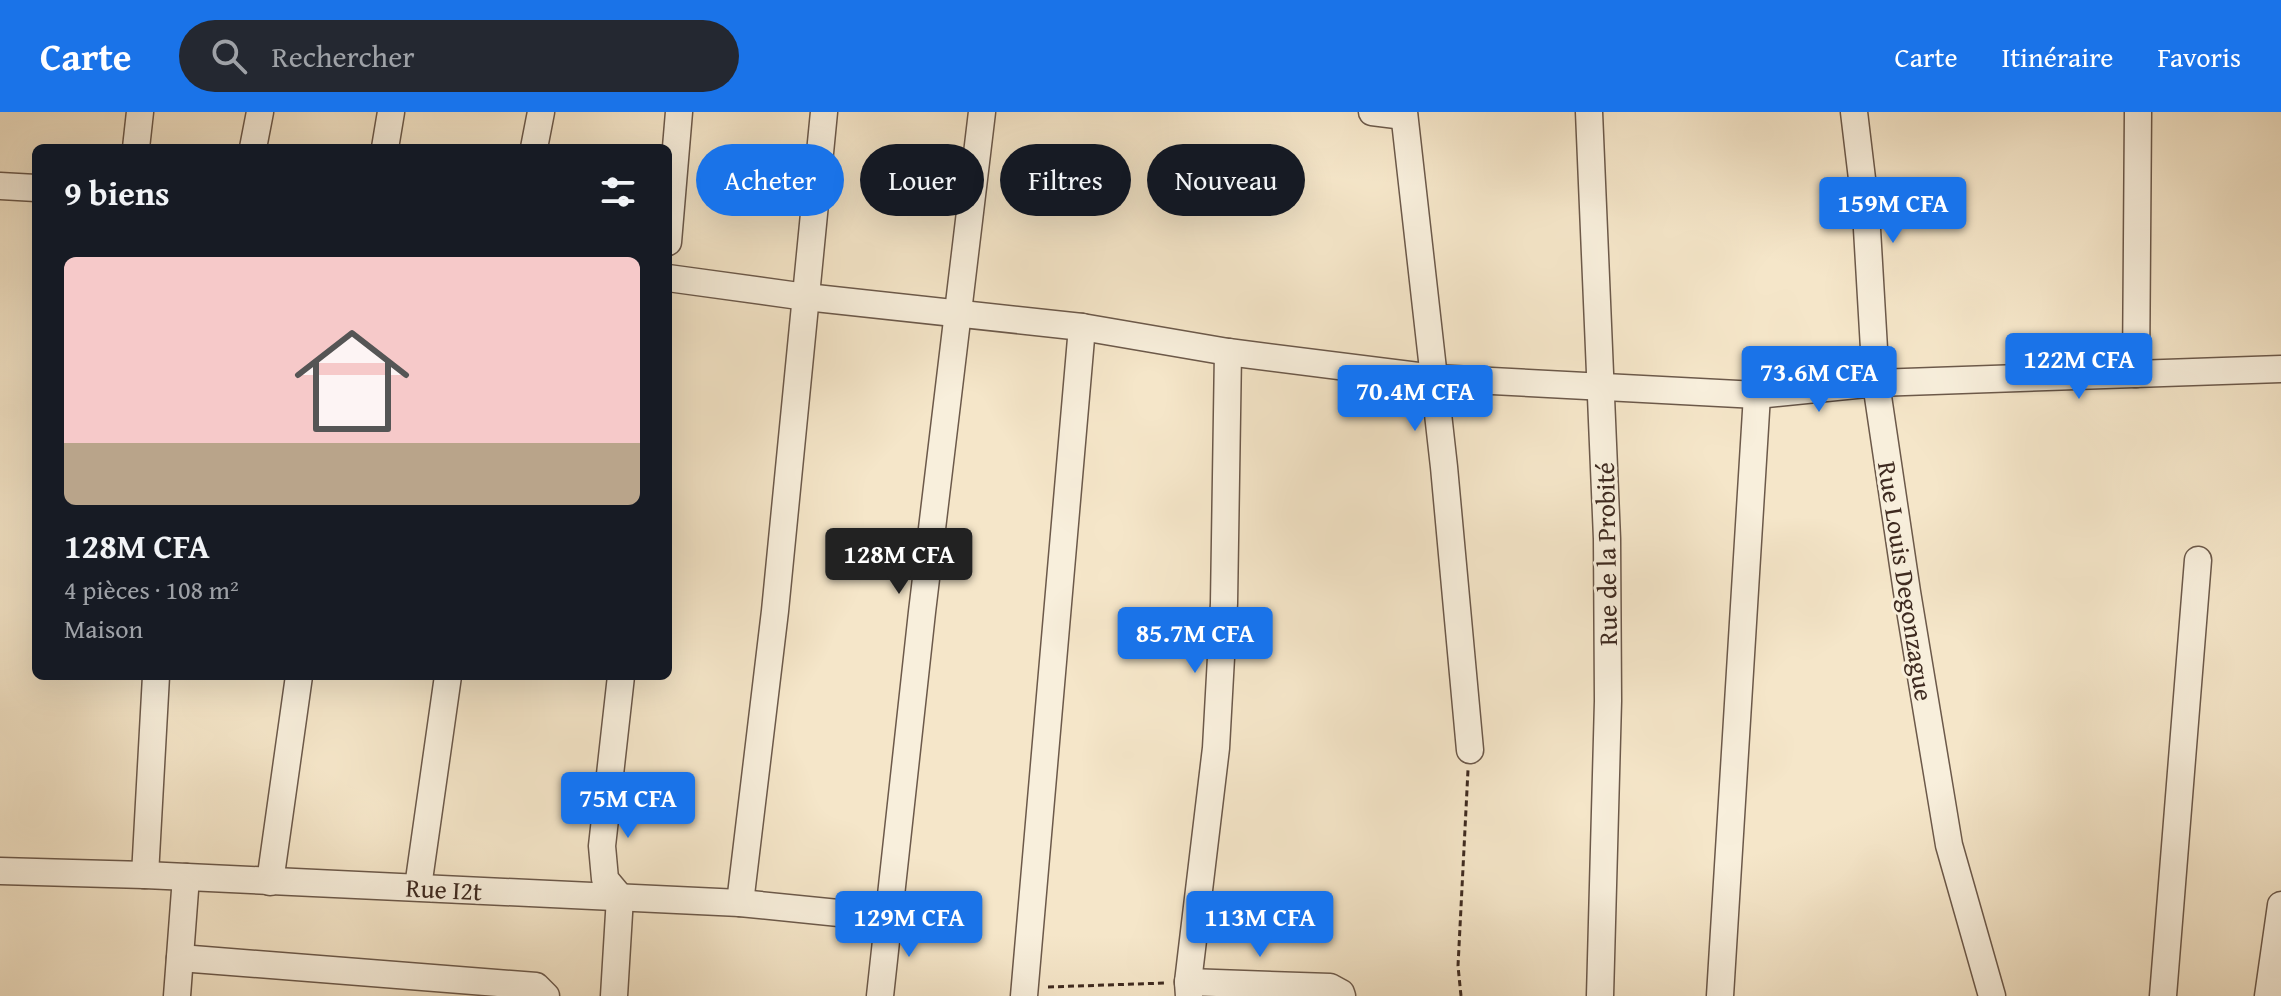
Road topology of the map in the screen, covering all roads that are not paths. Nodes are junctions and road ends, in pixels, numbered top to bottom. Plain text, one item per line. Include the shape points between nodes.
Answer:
1 (140, 112) edge
2 (260, 112) edge
3 (391, 112) edge
4 (541, 112) edge
5 (679, 112) edge
6 (824, 112) edge
7 (982, 112) edge
8 (1372, 112) edge
9 (1589, 112) edge
10 (1854, 112) edge
11 (2138, 112) edge
12 (1404, 114) edge
13 (136, 144) edge
14 (254, 144) edge
15 (386, 144) edge
16 (535, 144) edge
17 (0, 186) edge
18 (32, 188) edge
19 (672, 195) edge
20 (672, 279) edge
21 (806, 297) junction
22 (957, 312) junction
23 (1082, 327) junction
24 (1228, 352) junction
25 (2281, 369) edge
26 (2136, 374) junction
27 (1434, 378) junction
28 (1876, 383) junction
29 (1602, 387) junction
30 (1757, 395) junction
31 (2198, 560) dead end
32 (156, 680) edge
33 (298, 680) edge
34 (447, 680) edge
35 (621, 680) edge
36 (1470, 750) road end
37 (0, 871) edge
38 (145, 875) junction
39 (186, 877) junction
40 (270, 882) junction
41 (418, 887) junction
42 (620, 897) junction
43 (740, 903) junction
44 (888, 918) junction
45 (2280, 919) edge
46 (180, 958) junction
47 (1188, 989) edge
48 (1024, 992) edge
49 (177, 996) edge
50 (546, 996) edge
51 (614, 996) edge
52 (880, 996) edge
53 (1342, 996) edge
54 (1600, 996) edge
55 (1720, 996) edge
56 (1992, 996) edge
57 (2163, 996) edge
58 (2268, 996) edge

1 - 13 street
2 - 14 street
3 - 15 street
4 - 16 street
5 - 19 street
6 - 21 street
7 - 22 street
8 - 12 street
9 - 29 street, Rue de la Probité
10 - 28 street, Rue Louis Degonzague
11 - 26 street
12 - 27 street
17 - 18 street
20 - 21 street
21 - 22 street
21 - 43 street
22 - 23 street
22 - 44 street
23 - 24 street
23 - 48 street
24 - 27 street
24 - 47 street via 1216,748
25 - 26 street
26 - 28 street
27 - 29 street
27 - 36 street
28 - 30 street
28 - 56 street, Rue Louis Degonzague via 1941,806
29 - 30 street
29 - 54 street, Rue de la Probité via 1608,701
30 - 55 street
31 - 57 street
32 - 38 street
33 - 40 street
34 - 41 street
35 - 42 street via 602,846 605,879
37 - 38 street, Rue I2t
38 - 39 street, Rue I2t
39 - 40 street, Rue I2t
39 - 46 street
40 - 41 street, Rue I2t
41 - 42 street, Rue I2t
42 - 43 street, Rue I2t
42 - 51 street
43 - 44 street, Rue I2t
44 - 52 street
45 - 58 street
46 - 49 street
46 - 50 street via 536,986
47 - 53 street via 1330,987

